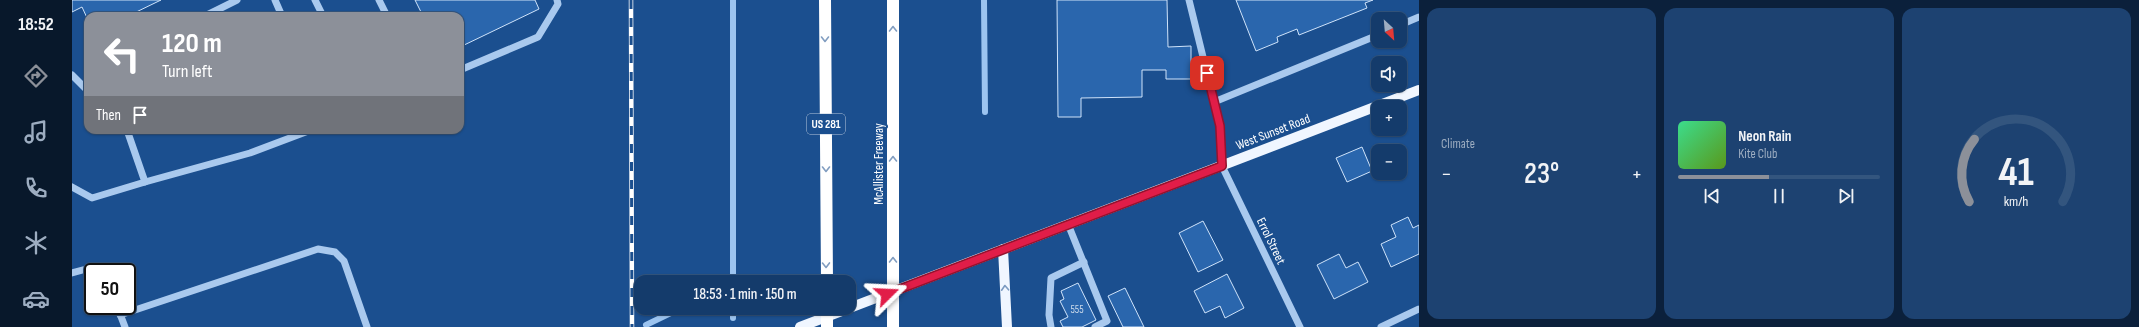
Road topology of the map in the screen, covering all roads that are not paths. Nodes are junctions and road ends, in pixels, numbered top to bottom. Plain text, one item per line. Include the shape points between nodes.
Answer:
1 (237, 0) edge
2 (275, 0) edge
3 (315, 0) edge
4 (379, 0) edge
5 (557, 0) edge
6 (825, 0) edge
7 (893, 0) edge
8 (1189, 0) edge
9 (213, 12) edge
10 (280, 12) edge
11 (320, 12) edge
12 (385, 12) edge
13 (1419, 17) edge
14 (1407, 22) edge
15 (1371, 37) edge
16 (464, 68) edge
17 (72, 75) edge
18 (84, 82) edge
19 (1419, 90) edge
20 (1214, 102) junction
21 (128, 134) edge
22 (300, 134) edge
23 (1222, 166) junction
24 (145, 182) junction
25 (72, 187) edge
26 (1068, 224) junction
27 (1003, 249) junction
28 (1084, 262) junction
29 (84, 270) edge
30 (72, 273) edge
31 (827, 275) edge
32 (1419, 309) edge
33 (136, 310) edge
34 (120, 315) edge
35 (827, 315) edge
36 (1108, 324) edge
37 (125, 327) edge
38 (367, 327) edge
39 (800, 327) edge
40 (827, 327) edge
41 (893, 327) edge
42 (1007, 327) edge
43 (1051, 327) edge
44 (1095, 327) edge
45 (1300, 327) edge
46 (1380, 327) edge

1 - 9 street
2 - 10 street
3 - 11 street
4 - 12 street
5 - 16 street via 558,4 538,37
6 -> 31 highway, US 281
41 -> 7 highway, McAllister Freeway, bridge
8 - 20 street
13 - 14 street
15 - 20 street
17 - 18 street
19 - 23 main road, West Sunset Road
20 - 23 street via 1220,126
21 - 24 street
22 - 24 street via 250,153
23 - 26 main road, West Sunset Road
23 - 45 street, Errol Street
24 - 25 street via 92,198
26 - 27 main road, West Sunset Road
26 - 28 street
27 - 39 main road, West Sunset Road
42 -> 27 main road
28 - 36 street
28 - 43 street via 1051,278
29 - 30 street
32 - 46 street
33 - 38 street via 318,249 336,252 344,261
34 - 37 street
35 - 40 highway, bridge
36 - 44 street

